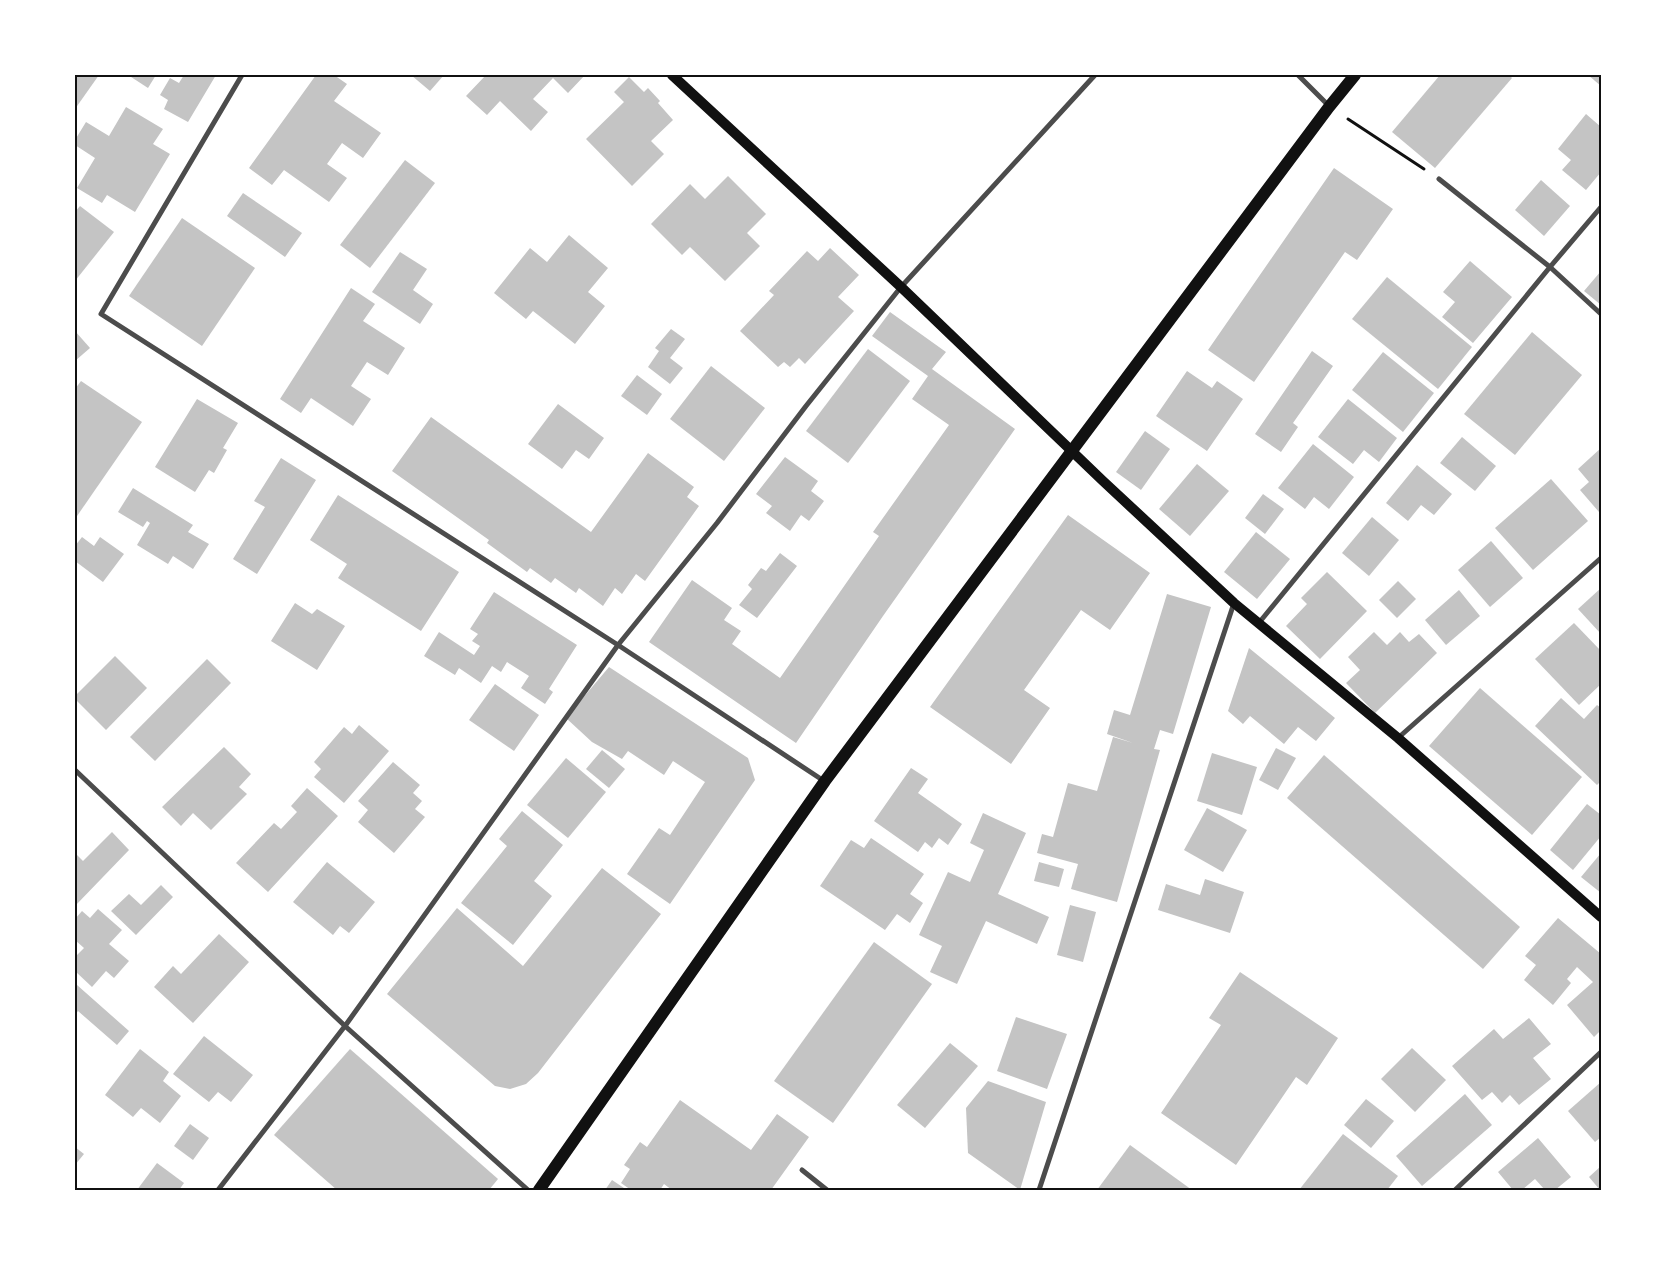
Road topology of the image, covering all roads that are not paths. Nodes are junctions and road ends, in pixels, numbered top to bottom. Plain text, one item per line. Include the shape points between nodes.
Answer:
1 (242, 75) edge
2 (672, 75) edge
3 (1095, 75) edge
4 (1298, 75) edge
5 (1355, 75) edge
6 (1329, 107) junction
7 (1439, 179) road end
8 (1601, 207) edge
9 (1550, 267) junction
10 (901, 287) junction
11 (1601, 314) edge
12 (1071, 449) junction
13 (1601, 558) edge
14 (1234, 603) junction
15 (1258, 624) junction
16 (618, 645) junction
17 (1398, 738) junction
18 (75, 770) edge
19 (824, 781) junction
20 (1601, 917) edge
21 (345, 1026) junction
22 (1601, 1052) edge
23 (802, 1170) dead end
24 (218, 1190) edge
25 (528, 1190) edge
26 (539, 1190) edge
27 (827, 1190) edge
28 (1039, 1190) edge
29 (1456, 1190) edge

1 - 16 street via 101,314
2 - 10 main road
3 - 10 street
4 - 6 street
5 - 6 main road
6 - 12 main road
7 - 9 street
8 - 9 street
9 - 11 street
9 - 15 street
10 - 12 main road
10 - 16 street
12 - 14 main road
12 - 19 main road
13 - 17 street
14 - 15 main road
14 - 28 street
15 - 17 main road
16 - 19 street
16 - 21 street
17 - 20 main road
18 - 21 street
19 - 26 main road
21 - 24 street
21 - 25 street
22 - 29 street
23 - 27 street

